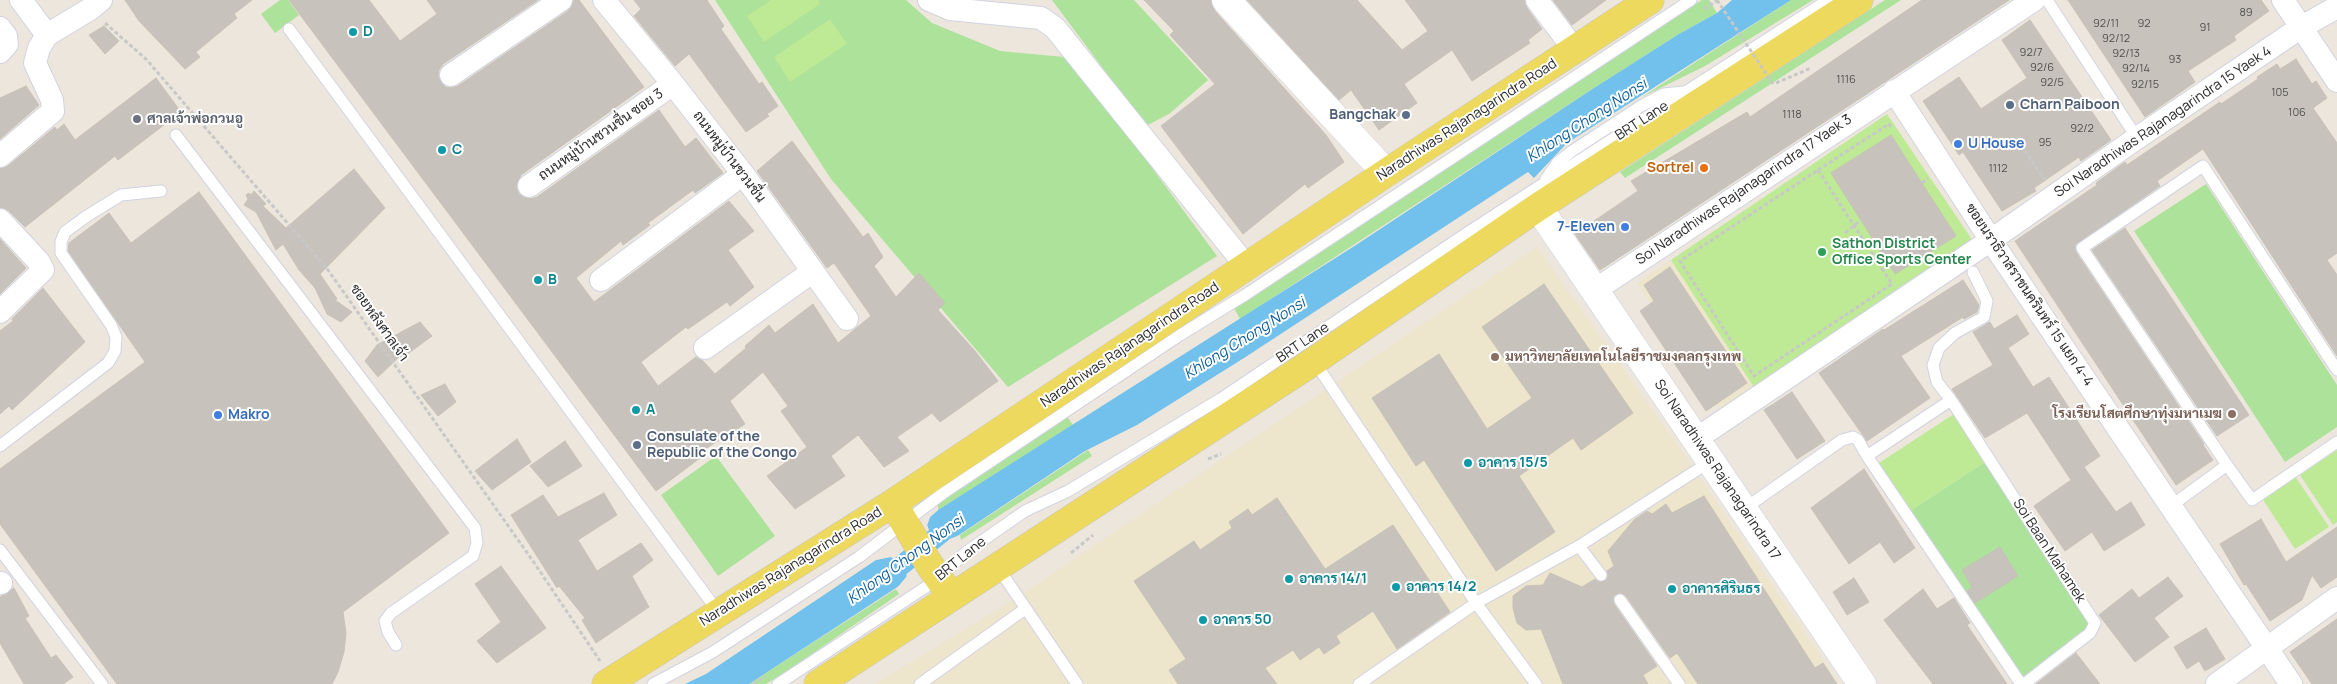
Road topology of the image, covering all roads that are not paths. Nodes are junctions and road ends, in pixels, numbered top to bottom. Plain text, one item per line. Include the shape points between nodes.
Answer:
1 (20, 0) edge
2 (561, 0) edge
3 (604, 0) edge
4 (929, 0) edge
5 (1226, 0) edge
6 (1536, 0) edge
7 (1650, 0) edge
8 (1691, 0) edge
9 (1828, 0) edge
10 (1858, 0) edge
11 (2047, 0) edge
12 (2283, 0) edge
13 (2026, 2) edge
14 (95, 5) edge
15 (2337, 6) edge
16 (0, 28) edge
17 (2300, 28) junction
18 (289, 29) dead end
19 (47, 35) junction
20 (1574, 49) junction
21 (0, 52) edge
22 (451, 75) dead end
23 (2337, 81) edge
24 (673, 84) junction
25 (1894, 91) junction
26 (176, 135) dead end
27 (2137, 138) junction
28 (0, 156) edge
29 (1386, 173) junction
30 (743, 174) junction
31 (529, 186) dead end
32 (160, 191) dead end
33 (1540, 196) junction
34 (0, 220) edge
35 (1991, 240) junction
36 (1247, 267) junction
37 (812, 272) junction
38 (1973, 272) dead end
39 (601, 280) dead end
40 (1595, 290) junction
41 (0, 312) edge
42 (847, 319) dead end
43 (705, 348) dead end
44 (1314, 361) junction
45 (2337, 370) edge
46 (1951, 400) junction
47 (2337, 442) edge
48 (0, 446) edge
49 (1704, 450) junction
50 (1867, 456) junction
51 (2227, 466) junction
52 (2171, 506) junction
53 (1744, 509) junction
54 (904, 521) junction
55 (1579, 546) junction
56 (0, 550) edge
57 (997, 566) junction
58 (1601, 575) dead end
59 (5, 579) edge
60 (939, 580) junction
61 (2337, 598) edge
62 (1620, 600) dead end
63 (1476, 603) junction
64 (1026, 609) junction
65 (719, 613) junction
66 (396, 645) dead end
67 (2267, 648) junction
68 (609, 682) edge
69 (102, 684) edge
70 (653, 684) edge
71 (778, 684) edge
72 (818, 684) edge
73 (920, 684) edge
74 (1077, 684) edge
75 (1359, 684) edge
76 (1536, 684) edge
77 (1679, 684) edge
78 (1862, 684) edge
79 (2022, 684) edge
80 (2217, 684) edge
81 (2291, 684) edge

1 - 19 street
2 - 22 street
3 - 24 street, ถนนหมู่บ้านชวนชื่น
4 - 36 street via 950,9 1041,18 1055,28
5 - 29 street
6 - 20 street
7 - 20 main road, Naradhiwas Rajanagarindra Road
8 - 54 lane via 1180,335
9 - 33 lane, BRT Lane via 1687,91
10 - 33 main road
11 - 27 lane
12 - 17 street
13 - 25 street, Soi Naradhiwas Rajanagarindra 17 Yaek 3
14 - 19 street
15 - 17 street, Soi Naradhiwas Rajanagarindra 15 Yaek 4
16 - 21 street via 7,44
17 - 23 street
17 - 27 street, Soi Naradhiwas Rajanagarindra 15 Yaek 4
18 - 65 lane
19 - 28 street via 39,48 36,63 52,100 53,111
20 - 29 main road, Naradhiwas Rajanagarindra Road
24 - 30 street, ถนนหมู่บ้านชวนชื่น
24 - 31 street, ถนนหมู่บ้านชวนชื่น ซอย 3
25 - 35 street, ซอยนราธิวาสราชนครินทร์ 15 แยก 4-4
25 - 40 street, Soi Naradhiwas Rajanagarindra 17 Yaek 3
26 - 66 lane via 475,528 478,543 473,556 391,613 385,621
27 - 35 street, Soi Naradhiwas Rajanagarindra 15 Yaek 4
29 - 36 main road, Naradhiwas Rajanagarindra Road
30 - 37 street, ถนนหมู่บ้านชวนชื่น
30 - 39 street
32 - 48 lane via 121,195 65,232 61,253 111,325 116,337 115,351 108,364
33 - 40 street, Soi Naradhiwas Rajanagarindra 17
33 - 44 main road
33 - 60 lane, BRT Lane via 1222,398 1068,491 1025,511 966,552
34 - 41 street via 40,262 43,270
35 - 49 street
35 - 52 street, ซอยนราธิวาสราชนครินทร์ 15 แยก 4-4
36 - 54 main road, Naradhiwas Rajanagarindra Road
37 - 42 street, ถนนหมู่บ้านชวนชื่น
37 - 43 street
38 - 46 lane, Soi Baan Mahamek via 1987,301 1984,317 1955,333 1939,348 1933,365 1936,382
40 - 49 street, Soi Naradhiwas Rajanagarindra 17
44 - 57 main road
44 - 63 lane
45 - 51 lane via 2203,166 2082,248
46 - 50 lane
46 - 79 lane, Soi Baan Mahamek via 2095,623 2090,633
47 - 51 lane via 2252,500
49 - 53 street, Soi Naradhiwas Rajanagarindra 17
49 - 55 lane
50 - 53 lane, Soi Baan Mahamek via 1858,440 1853,437 1842,440
50 - 79 lane, Soi Baan Mahamek
51 - 52 lane
52 - 67 street, ซอยนราธิวาสราชนครินทร์ 15 แยก 4-4
53 - 78 street, Soi Naradhiwas Rajanagarindra 17
54 - 60 main road
54 - 65 main road, Naradhiwas Rajanagarindra Road
54 - 70 lane via 859,556 713,652
55 - 58 lane
55 - 63 lane
56 - 59 lane
57 - 60 main road
57 - 64 lane
59 - 69 lane
60 - 71 lane, BRT Lane
60 - 72 main road
61 - 67 street
62 - 77 lane
63 - 75 lane
63 - 76 lane
64 - 73 lane
64 - 74 lane
65 - 68 main road, Naradhiwas Rajanagarindra Road
67 - 80 street
67 - 81 street, ซอยนราธิวาสราชนครินทร์ 15 แยก 4-4

